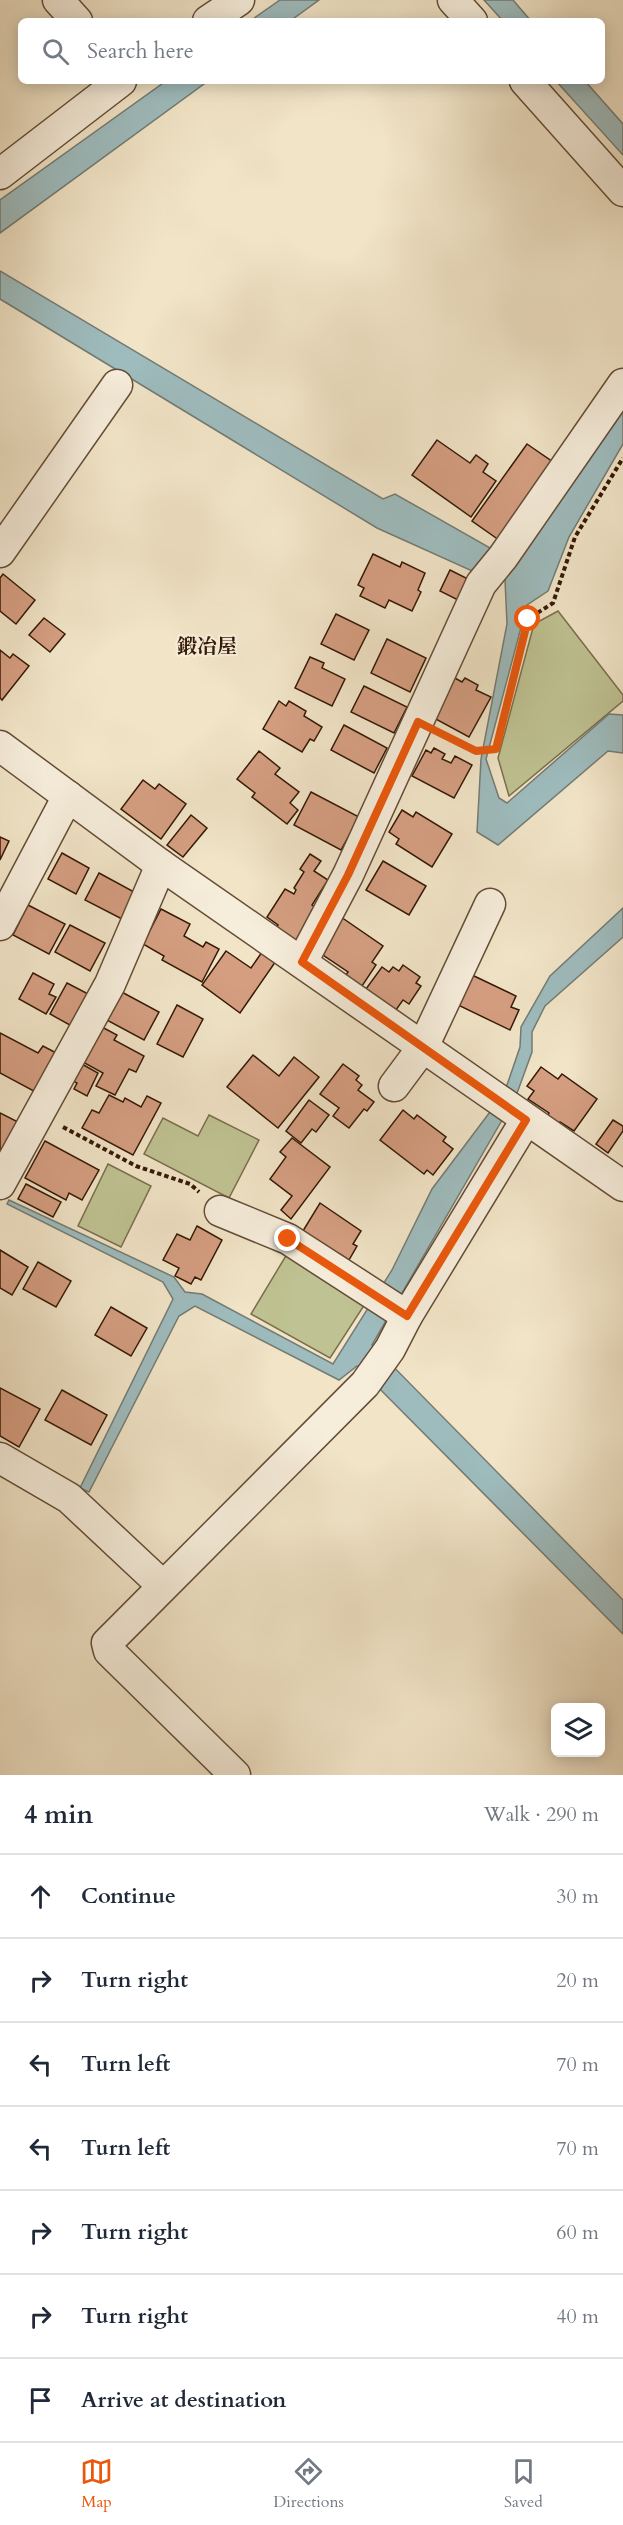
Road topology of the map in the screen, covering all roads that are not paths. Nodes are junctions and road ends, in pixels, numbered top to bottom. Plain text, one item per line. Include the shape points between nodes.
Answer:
1 (58, 0) edge
2 (239, 0) edge
3 (453, 0) edge
4 (74, 18) edge
5 (212, 18) edge
6 (469, 18) edge
7 (117, 84) edge
8 (528, 84) edge
9 (0, 174) edge
10 (623, 191) edge
11 (623, 384) edge
12 (117, 385) dead end
13 (0, 552) edge
14 (0, 746) edge
15 (68, 796) junction
16 (161, 865) junction
17 (490, 904) dead end
18 (0, 925) edge
19 (302, 962) junction
20 (423, 1047) junction
21 (394, 1086) dead end
22 (512, 1109) junction
23 (0, 1184) edge
24 (623, 1186) edge
25 (220, 1210) road end
26 (403, 1313) junction
27 (0, 1458) edge
28 (163, 1586) junction
29 (235, 1775) edge

1 - 4 street
2 - 5 street
3 - 6 street
7 - 9 street
8 - 10 street
11 - 19 street via 495,566 348,875
12 - 13 street
14 - 15 street
15 - 16 street
15 - 18 street
16 - 19 street
16 - 23 street via 110,984
17 - 20 street
19 - 20 street
20 - 21 street
20 - 22 street
22 - 24 street
22 - 26 street
25 - 26 street via 288,1239
26 - 28 street via 390,1349 365,1384
27 - 28 street via 69,1498
28 - 29 street via 107,1643 109,1651

